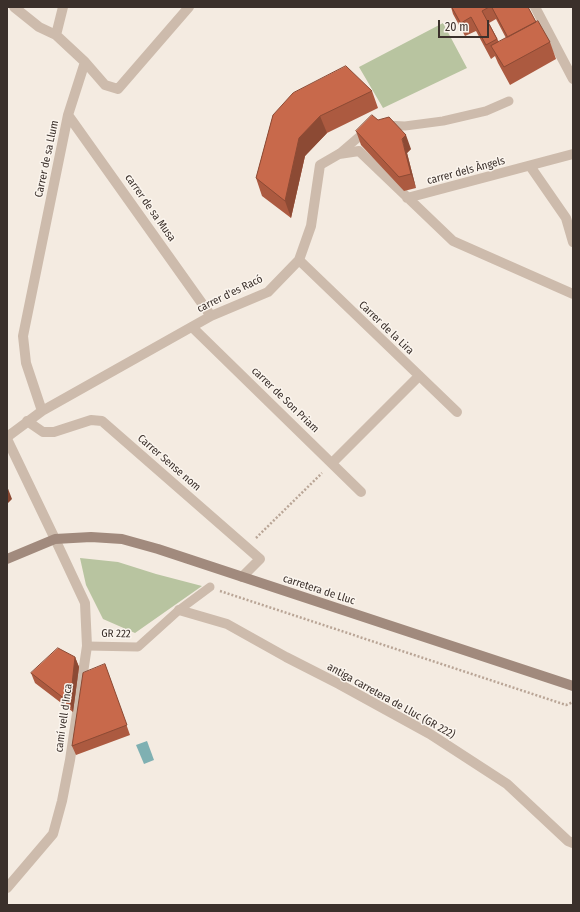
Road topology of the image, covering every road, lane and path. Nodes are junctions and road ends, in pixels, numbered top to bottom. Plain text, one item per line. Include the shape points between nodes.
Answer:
1 (14, 7) edge
2 (63, 7) edge
3 (189, 7) edge
4 (535, 7) edge
5 (56, 35) junction
6 (85, 62) junction
7 (573, 79) edge
8 (510, 101) dead end
9 (68, 115) junction
10 (340, 154) junction
11 (573, 154) edge
12 (530, 166) junction
13 (407, 198) junction
14 (573, 242) edge
15 (299, 260) junction
16 (573, 294) edge
17 (211, 316) junction
18 (192, 327) junction
19 (419, 376) junction
20 (42, 411) junction
21 (457, 412) dead end
22 (28, 421) junction
23 (7, 438) edge
24 (332, 463) junction
25 (361, 492) dead end
26 (55, 539) junction
27 (247, 546) junction
28 (7, 558) edge
29 (242, 577) junction
30 (210, 587) joint
31 (179, 610) junction
32 (87, 646) junction
33 (573, 686) edge
34 (573, 702) edge
35 (573, 843) edge
36 (7, 888) edge

1 - 5 street via 39,27
2 - 5 street
3 - 6 street via 118,89 105,85
4 - 7 street
5 - 6 street
6 - 9 street, Carrer de sa Llum
8 - 10 lane via 486,111 443,121 405,126 373,125
9 - 17 street, carrer de sa Musa
9 - 20 street, Carrer de sa Llum via 23,336 26,363
10 - 13 street, carrer d'es Racó via 359,151
10 - 15 street, carrer d'es Racó via 320,165 311,226
11 - 12 street, carrer dels Àngels
12 - 13 street, carrer dels Àngels
12 - 14 street via 566,218
13 - 16 street, carrer d'es Racó via 453,241
15 - 17 street, carrer d'es Racó via 268,292
15 - 19 street, Carrer de la Lira
17 - 18 street, carrer d'es Racó
18 - 20 street, carrer d'es Racó
18 - 24 street, carrer de Son Priam
19 - 21 street, Carrer de la Lira
19 - 24 street
20 - 22 street, carrer d'es Racó
22 - 23 street, carrer d'es Racó
22 - 27 street, Carrer Sense nom via 43,432 54,432 91,420 102,421
23 - 26 street, camí vell d'Inca
24 - 25 street, carrer de Son Priam
24 - 27 path
26 - 28 main road, carretera de Lluc
26 - 29 main road, carretera de Lluc via 122,539
26 - 32 street, camí vell d'Inca via 85,603
27 - 29 street, Carrer Sense nom via 260,559
29 - 33 main road, carretera de Lluc
30 - 31 lane, GR 222
30 - 34 path via 566,705
31 - 32 lane, GR 222 via 138,647
31 - 35 street, antiga carretera de Lluc (GR 222) via 227,624 430,734 507,784
32 - 36 street, camí vell d'Inca via 70,760 53,834

